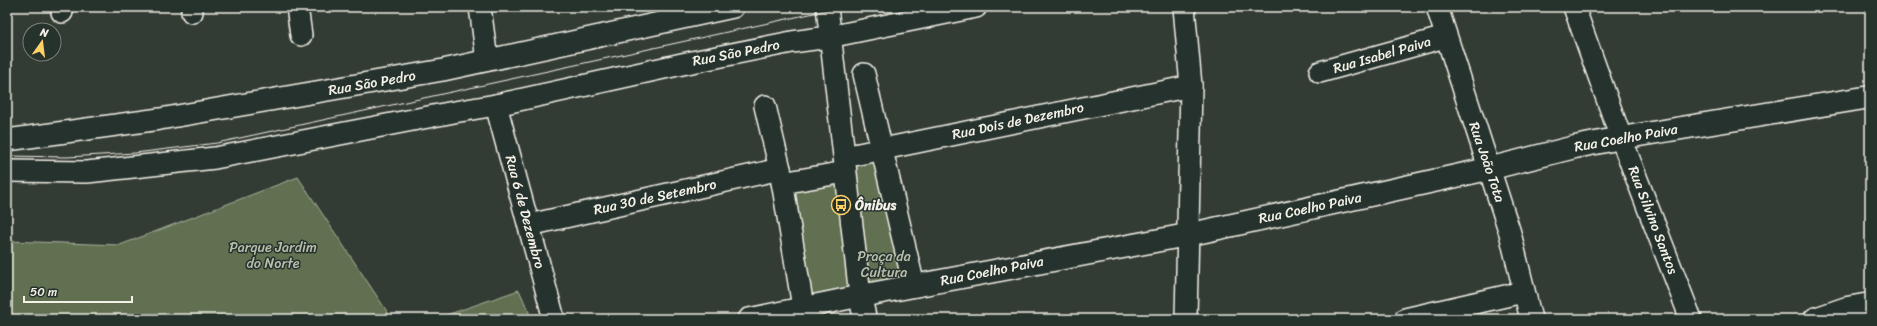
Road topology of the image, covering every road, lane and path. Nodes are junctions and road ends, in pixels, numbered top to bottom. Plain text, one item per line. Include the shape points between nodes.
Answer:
1 (297, 7) edge
2 (480, 7) edge
3 (733, 7) edge
4 (976, 7) edge
5 (1184, 7) edge
6 (1437, 7) edge
7 (1574, 7) edge
8 (827, 8) edge
9 (301, 35) dead end
10 (829, 37) junction
11 (1445, 37) junction
12 (487, 60) junction
13 (1320, 72) dead end
14 (864, 74) dead end
15 (1191, 86) junction
16 (1870, 97) edge
17 (496, 105) junction
18 (764, 106) dead end
19 (1621, 138) junction
20 (7, 140) edge
21 (883, 149) junction
22 (844, 164) junction
23 (1488, 169) junction
24 (7, 171) edge
25 (781, 176) junction
26 (529, 225) junction
27 (1187, 235) junction
28 (914, 286) junction
29 (1523, 292) junction
30 (860, 296) junction
31 (1870, 304) edge
32 (803, 308) junction
33 (1442, 315) edge
34 (554, 319) edge
35 (749, 319) edge
36 (865, 319) edge
37 (1186, 319) edge
38 (1405, 319) edge
39 (1531, 319) edge
40 (1691, 319) edge
41 (1815, 319) edge

1 - 9 street
2 - 12 street
3 - 12 street, Rua São Pedro
4 - 10 street, Rua São Pedro
5 - 15 street
6 - 11 street, Rua João Tota
7 - 19 street, Rua Silvino Santos
8 - 10 street
10 - 17 street, Rua São Pedro via 682,64
10 - 22 street
11 - 13 street, Rua Isabel Paiva
11 - 23 street, Rua João Tota
12 - 20 street, Rua São Pedro via 443,70 160,119
14 - 21 street
15 - 21 street, Rua Dois de Dezembro
15 - 27 street
16 - 19 main road, Rua Coelho Paiva
17 - 24 street, Rua São Pedro via 215,158 87,172
17 - 26 street, Rua 6 de Dezembro
18 - 25 street
19 - 23 main road, Rua Coelho Paiva
19 - 40 street, Rua Silvino Santos
21 - 22 street, Rua Dois de Dezembro
21 - 28 street
22 - 25 street, Rua 30 de Setembro
22 - 30 street
23 - 27 main road, Rua Coelho Paiva
23 - 29 street, Rua João Tota via 1510,233
25 - 26 street, Rua 30 de Setembro
25 - 32 street
26 - 34 street, Rua 6 de Dezembro
27 - 28 main road, Rua Coelho Paiva
27 - 37 street
28 - 30 main road, Rua Coelho Paiva
29 - 33 street
29 - 39 street, Rua João Tota
30 - 32 street, Rua Coelho Paiva
30 - 36 main road
31 - 41 main road via 1847,308
32 - 35 street, Rua Coelho Paiva
33 - 38 street

